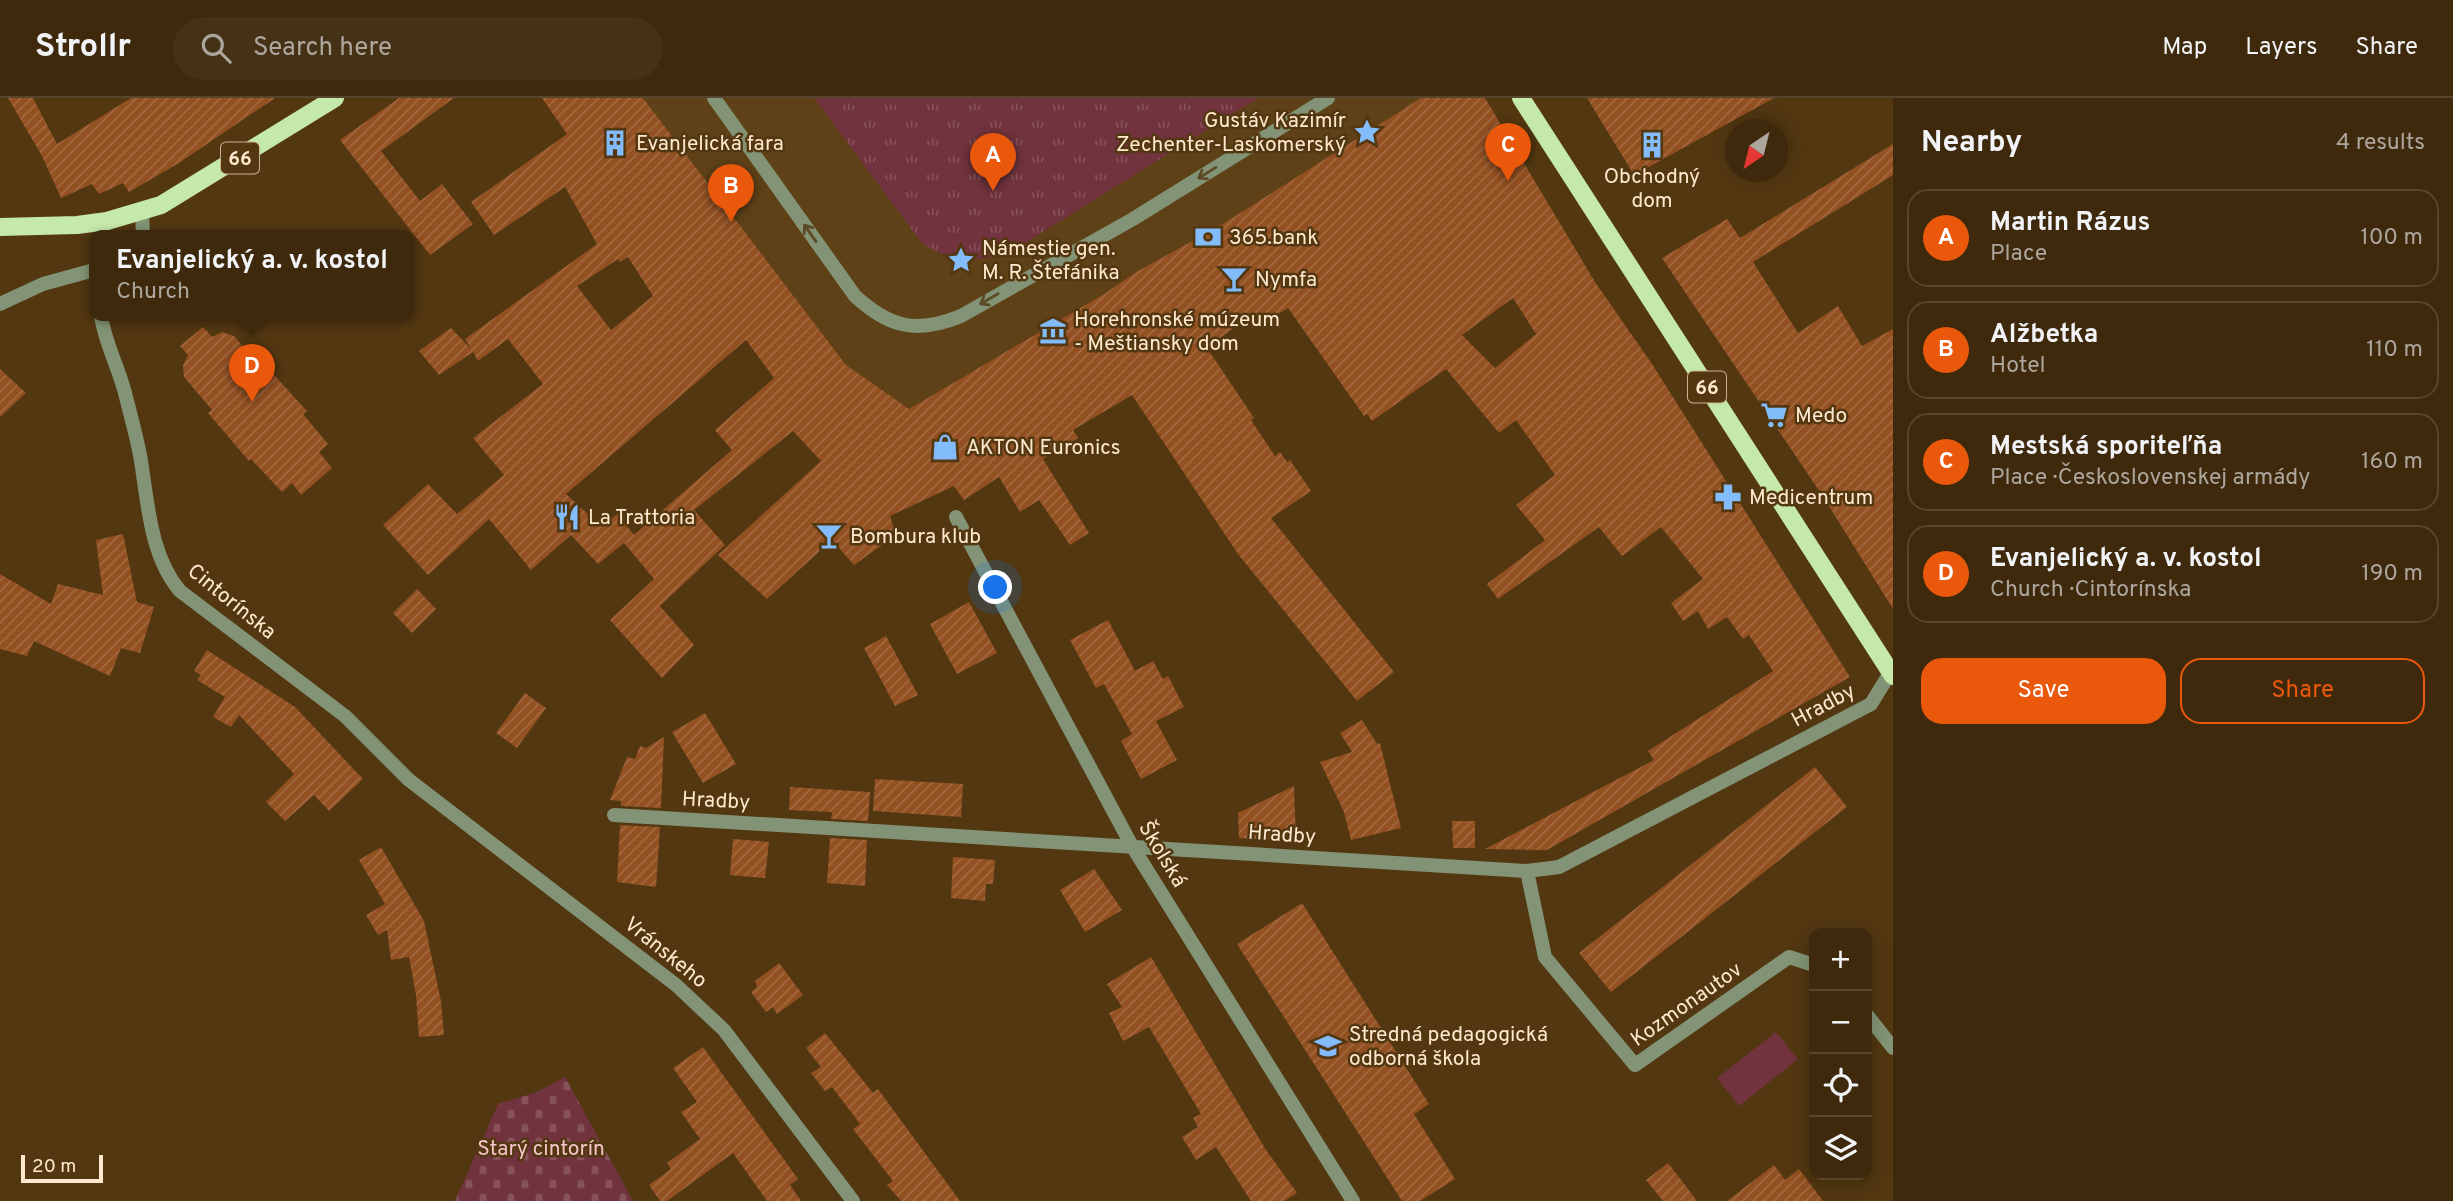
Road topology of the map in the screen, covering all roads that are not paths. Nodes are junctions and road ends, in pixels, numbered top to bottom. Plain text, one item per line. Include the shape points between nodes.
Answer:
1 (335, 98) edge
2 (714, 98) edge
3 (1328, 98) edge
4 (1521, 98) edge
5 (142, 212) junction
6 (0, 227) edge
7 (143, 230) edge
8 (89, 271) edge
9 (0, 304) edge
10 (102, 321) edge
11 (956, 517) dead end
12 (1892, 672) edge
13 (409, 780) joint
14 (614, 816) dead end
15 (1132, 846) junction
16 (1527, 871) junction
17 (1809, 963) edge
18 (1872, 1021) edge
19 (1893, 1048) edge
20 (853, 1201) edge
21 (1353, 1201) edge

1 - 5 main road, 66 via 184,193
3 -> 2 street via 1133,219 961,316 922,326 884,319 855,296
4 - 12 main road, 66
5 - 6 main road, 66 via 78,225
5 - 7 street
8 - 9 street via 43,284
10 - 13 street, Cintorínska via 139,450 158,554 167,575 180,591 345,716
11 - 15 street, Školská
12 - 16 street, Hradby via 1871,704 1559,867
13 - 20 street, Vránskeho via 676,985 724,1030
14 - 15 street, Hradby
15 - 16 street, Hradby
15 - 21 street, Školská
16 - 17 street, Kozmonautov via 1545,957 1635,1065 1789,957
18 - 19 street

